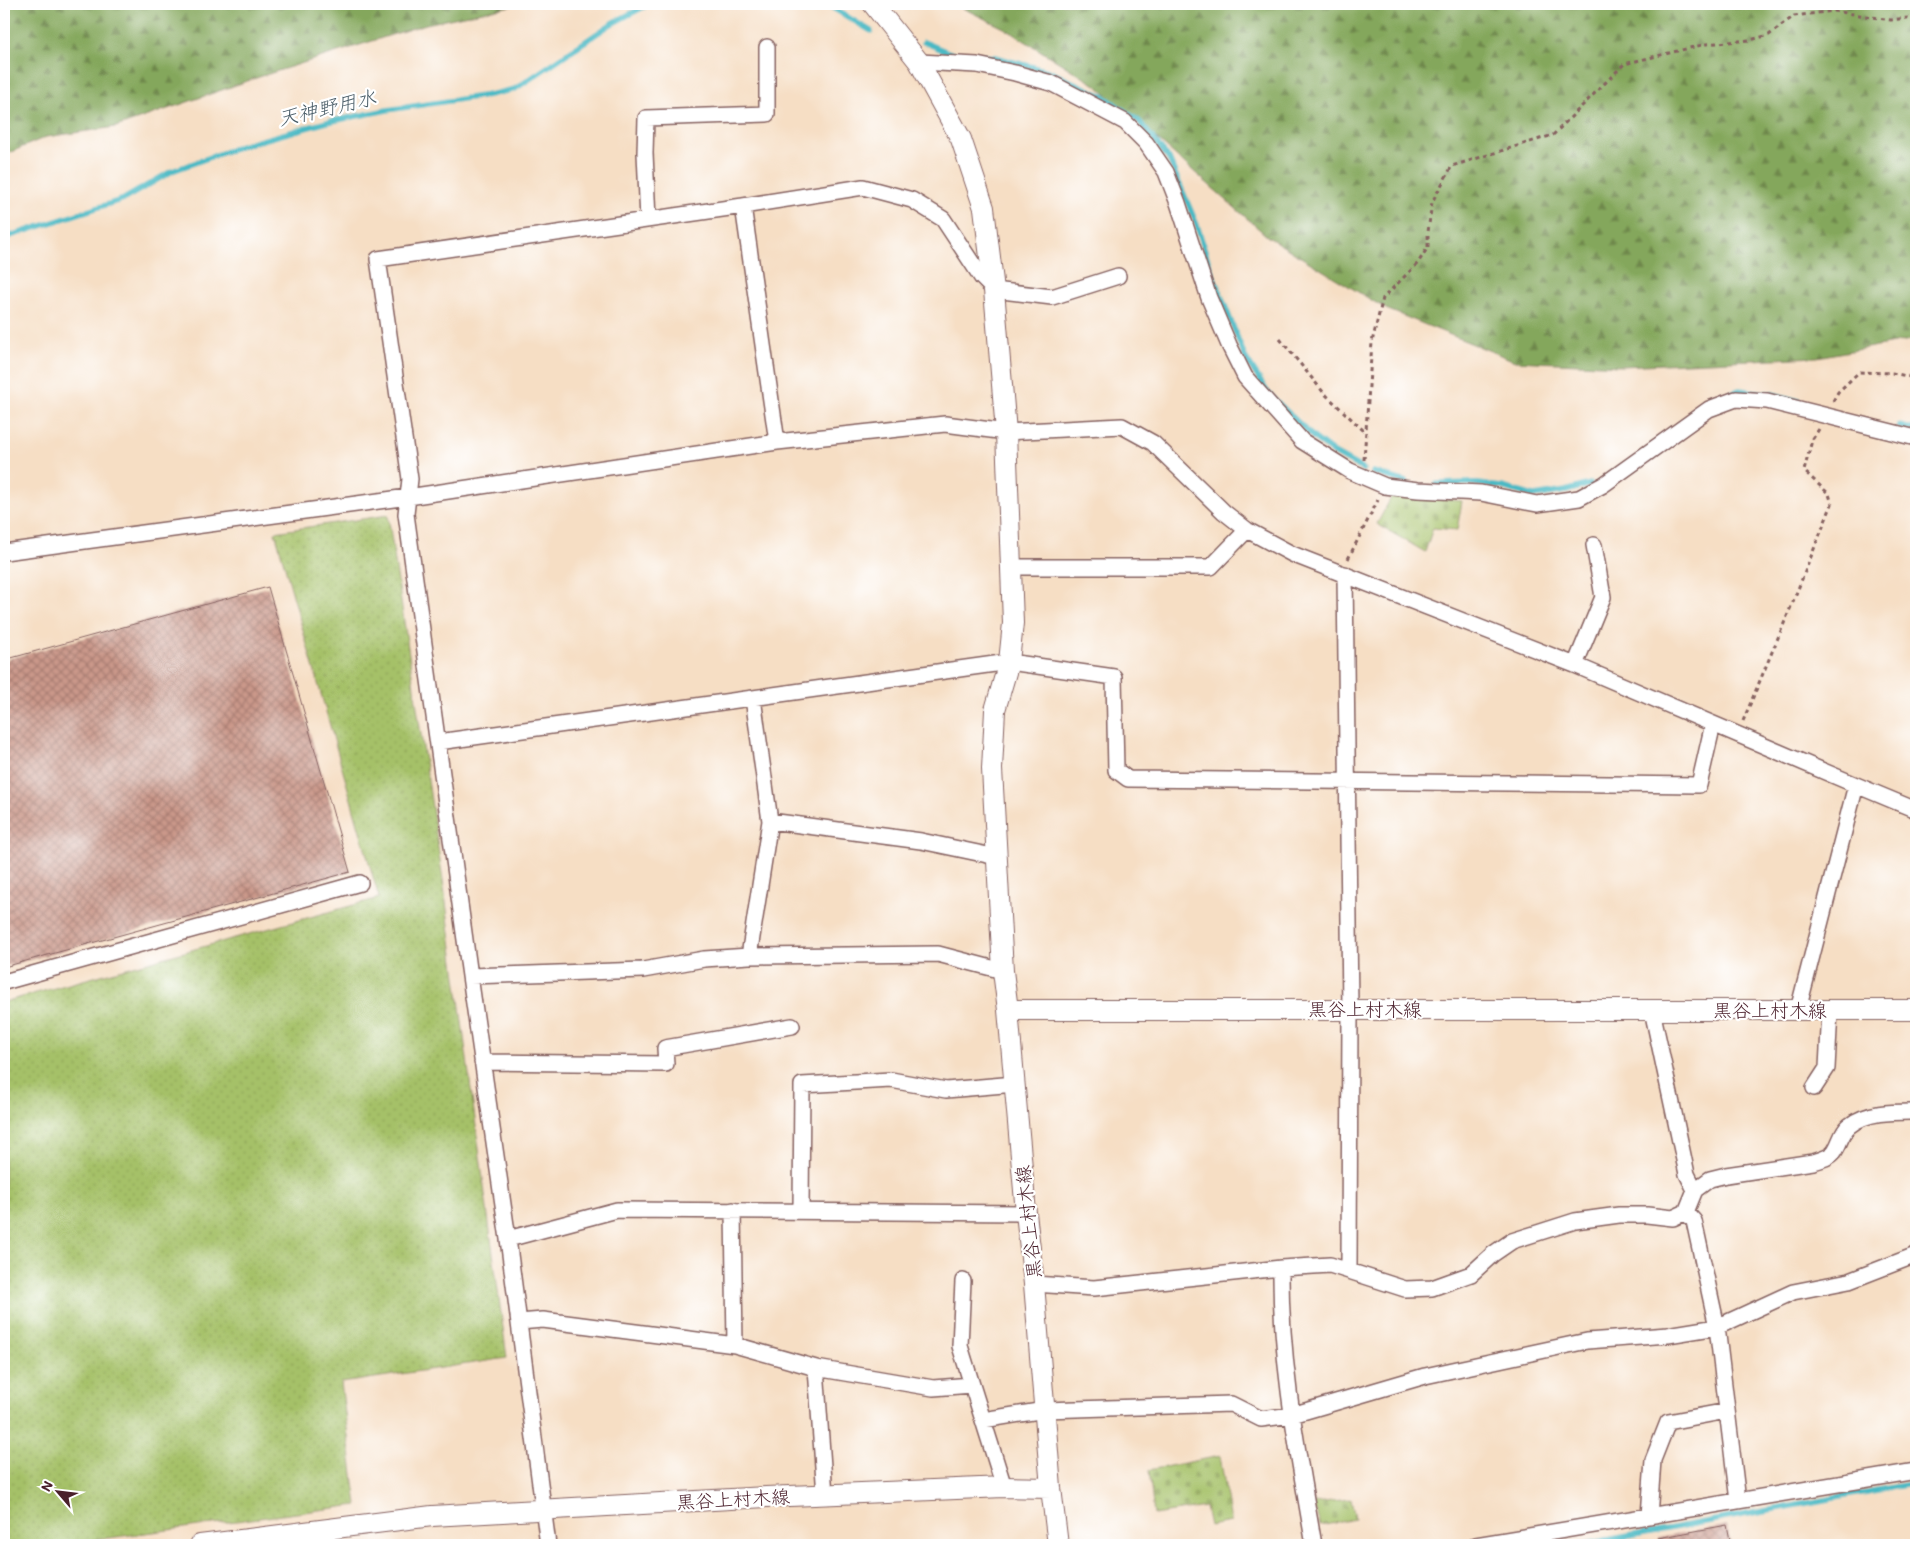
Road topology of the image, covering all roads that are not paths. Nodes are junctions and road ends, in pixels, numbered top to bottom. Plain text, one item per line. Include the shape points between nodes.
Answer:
1 (873, 4) edge
2 (767, 47) dead end
3 (919, 62) junction
4 (743, 206) junction
5 (648, 220) junction
6 (1118, 276) dead end
7 (994, 290) junction
8 (1006, 432) junction
9 (1916, 438) edge
10 (777, 442) junction
11 (408, 497) junction
12 (1247, 530) junction
13 (1594, 545) dead end
14 (4, 552) edge
15 (1011, 567) junction
16 (1345, 574) junction
17 (1008, 662) junction
18 (1575, 665) junction
19 (753, 698) junction
20 (1713, 724) junction
21 (438, 742) junction
22 (1347, 783) junction
23 (1856, 785) junction
24 (1916, 810) edge
25 (770, 821) junction
26 (997, 856) junction
27 (360, 883) dead end
28 (749, 956) junction
29 (1003, 971) junction
30 (470, 976) junction
31 (4, 982) edge
32 (1350, 1008) junction
33 (1008, 1010) junction
34 (1652, 1010) junction
35 (1798, 1010) junction
36 (1830, 1010) junction
37 (1916, 1010) edge
38 (792, 1026) dead end
39 (482, 1062) junction
40 (1015, 1084) junction
41 (1814, 1088) dead end
42 (1916, 1112) edge
43 (1695, 1190) junction
44 (733, 1210) junction
45 (801, 1210) junction
46 (1686, 1212) junction
47 (1026, 1213) junction
48 (508, 1239) junction
49 (1916, 1255) edge
50 (1281, 1268) junction
51 (1349, 1271) junction
52 (963, 1281) dead end
53 (1034, 1284) junction
54 (519, 1322) junction
55 (1717, 1327) junction
56 (736, 1345) junction
57 (816, 1368) junction
58 (972, 1385) junction
59 (1045, 1410) junction
60 (1727, 1411) junction
61 (1292, 1415) junction
62 (983, 1420) junction
63 (1916, 1471) edge
64 (1004, 1487) junction
65 (1051, 1488) junction
66 (826, 1495) junction
67 (1738, 1501) junction
68 (543, 1509) junction
69 (1649, 1516) junction
70 (200, 1545) edge
71 (548, 1545) edge
72 (1058, 1545) edge
73 (1314, 1545) edge
74 (1476, 1545) edge

1 - 3 main road
2 - 5 street via 767,114 646,118
3 - 7 main road via 961,139 984,208
3 - 9 street via 977,64 1024,75 1051,84 1124,122 1146,143 1166,172 1209,298 1245,377 1302,440 1350,471 1385,486 1481,493 1537,504 1579,498 1603,485 1709,409 1736,400 1767,401
4 - 5 street
4 - 7 street via 863,187 912,200 943,219 982,278
4 - 10 street
5 - 11 street via 378,259 410,479
6 - 7 street via 1052,297
7 - 8 main road
8 - 10 street via 945,424
8 - 12 street via 1122,426 1153,443
8 - 15 main road
10 - 11 street
11 - 14 street
11 - 21 street via 406,514
12 - 15 street via 1211,567
12 - 16 street via 1292,554
13 - 18 street via 1603,597
15 - 17 main road via 1013,623
16 - 18 street
16 - 22 street
17 - 19 street
17 - 22 street via 1114,678 1116,770 1128,779
17 - 26 main road via 995,710 992,769
18 - 20 street
19 - 21 street
19 - 25 street
20 - 22 street via 1699,786
20 - 23 street
21 - 30 street
22 - 32 street
23 - 24 street
23 - 35 street
25 - 26 street via 921,840
25 - 28 street
26 - 29 main road
27 - 31 street
28 - 29 street via 938,954
28 - 30 street via 704,959 643,970
29 - 33 main road
30 - 39 street
32 - 33 main road, 黒谷上村木線
32 - 34 main road, 黒谷上村木線
32 - 51 street
33 - 40 main road, 黒谷上村木線
34 - 35 main road, 黒谷上村木線
34 - 43 street via 1687,1174
35 - 36 main road, 黒谷上村木線
36 - 37 main road, 黒谷上村木線
36 - 41 street via 1827,1068
38 - 39 street via 665,1048 666,1064
39 - 48 street
40 - 45 street via 946,1090 891,1080 802,1085
40 - 47 main road, 黒谷上村木線
42 - 43 street via 1888,1112 1861,1119 1849,1126 1834,1152 1826,1158 1726,1175 1710,1179
43 - 46 street
44 - 45 street
44 - 48 street via 617,1210
44 - 56 street
45 - 47 street
46 - 51 street via 1673,1218 1619,1215 1575,1222 1512,1241 1471,1274 1432,1288 1405,1289
46 - 55 street via 1694,1221
47 - 53 main road, 黒谷上村木線
48 - 54 street
49 - 55 street via 1849,1282 1793,1292
50 - 51 street via 1330,1265
50 - 53 street via 1094,1288
50 - 61 street via 1281,1311
52 - 58 street via 960,1346
53 - 59 main road, 黒谷上村木線
54 - 56 street via 543,1320
54 - 68 street
55 - 60 street
55 - 61 street via 1668,1335 1588,1341 1425,1376
56 - 57 street
57 - 58 street via 932,1388
57 - 66 street
58 - 62 street
59 - 61 street via 1231,1404 1261,1419
59 - 62 street
59 - 65 main road, 黒谷上村木線
60 - 67 street
60 - 69 street via 1668,1422 1653,1460
61 - 73 street
62 - 64 street
63 - 67 street
64 - 65 main road, 黒谷上村木線
64 - 66 main road, 黒谷上村木線
65 - 72 main road
66 - 68 main road, 黒谷上村木線
67 - 69 street
68 - 70 main road, 黒谷上村木線 via 432,1516
68 - 71 street
69 - 74 street

